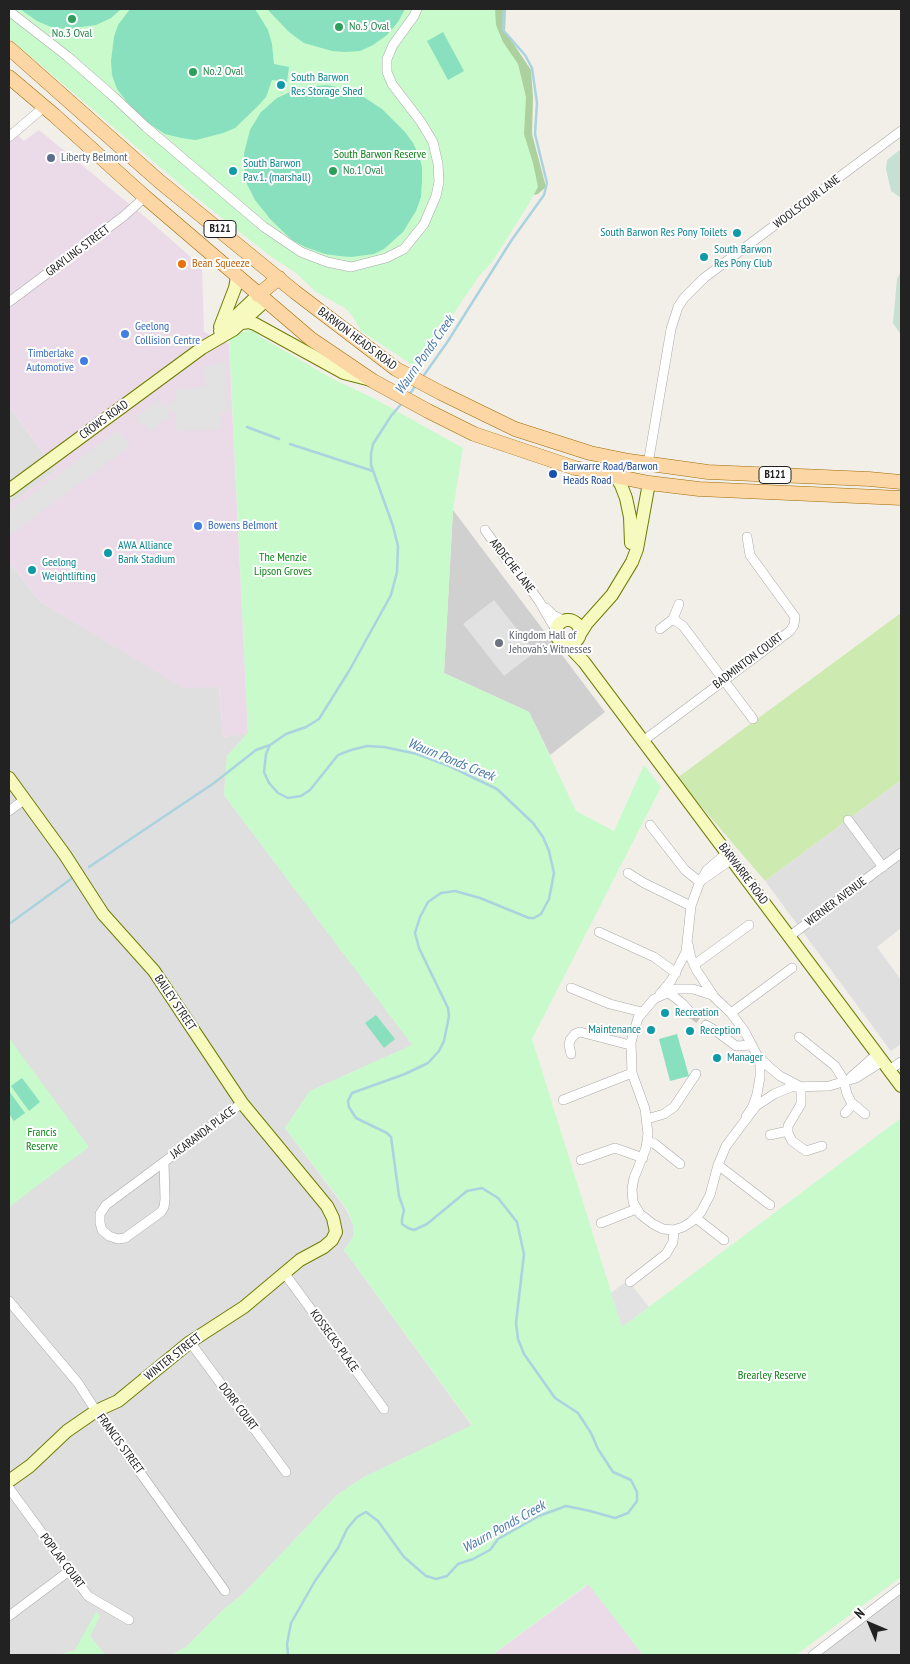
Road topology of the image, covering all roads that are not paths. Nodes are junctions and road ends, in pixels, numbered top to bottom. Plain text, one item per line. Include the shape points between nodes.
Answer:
1 (417, 9) edge
2 (9, 11) edge
3 (9, 48) edge
4 (9, 77) edge
5 (44, 107) junction
6 (901, 131) edge
7 (9, 137) edge
8 (145, 197) junction
9 (237, 277) junction
10 (279, 278) junction
11 (262, 298) junction
12 (9, 302) edge
13 (242, 323) junction
14 (224, 325) junction
15 (200, 349) junction
16 (379, 384) junction
17 (648, 464) junction
18 (616, 477) junction
19 (645, 482) junction
20 (901, 482) edge
21 (9, 490) edge
22 (901, 498) edge
23 (485, 530) dead end
24 (747, 537) dead end
25 (631, 543) junction
26 (623, 579) junction
27 (608, 600) junction
28 (539, 601) junction
29 (679, 604) dead end
30 (674, 619) junction
31 (569, 621) junction
32 (660, 628) dead end
33 (557, 632) junction
34 (579, 636) junction
35 (566, 644) junction
36 (584, 662) junction
37 (724, 680) junction
38 (753, 719) dead end
39 (643, 741) junction
40 (9, 778) edge
41 (25, 800) junction
42 (9, 811) edge
43 (848, 820) dead end
44 (650, 824) dead end
45 (901, 853) edge
46 (730, 856) junction
47 (883, 867) junction
48 (628, 873) dead end
49 (700, 882) junction
50 (691, 906) junction
51 (749, 925) dead end
52 (599, 932) dead end
53 (790, 936) junction
54 (688, 937) junction
55 (694, 965) junction
56 (792, 968) dead end
57 (676, 973) junction
58 (571, 988) dead end
59 (668, 992) junction
60 (716, 998) junction
61 (654, 999) junction
62 (642, 1012) junction
63 (732, 1013) junction
64 (692, 1014) tunnel mouth
65 (706, 1025) tunnel mouth
66 (799, 1037) dead end
67 (630, 1045) junction
68 (753, 1048) junction
69 (571, 1054) dead end
70 (901, 1062) edge
71 (891, 1070) edge
72 (632, 1073) junction
73 (696, 1074) dead end
74 (845, 1082) junction
75 (801, 1087) junction
76 (563, 1100) dead end
77 (242, 1103) junction
78 (852, 1104) junction
79 (845, 1113) dead end
80 (865, 1114) dead end
81 (746, 1117) junction
82 (647, 1119) junction
83 (788, 1131) junction
84 (770, 1134) dead end
85 (648, 1141) junction
86 (822, 1146) dead end
87 (643, 1158) junction
88 (581, 1160) dead end
89 (164, 1162) junction
90 (680, 1164) dead end
91 (718, 1165) junction
92 (770, 1205) dead end
93 (636, 1209) junction
94 (696, 1218) junction
95 (601, 1223) dead end
96 (674, 1230) junction
97 (336, 1232) joint
98 (724, 1240) dead end
99 (284, 1274) junction
100 (630, 1282) dead end
101 (9, 1301) edge
102 (190, 1342) junction
103 (384, 1409) dead end
104 (96, 1411) junction
105 (286, 1472) dead end
106 (9, 1482) edge
107 (9, 1488) edge
108 (69, 1571) junction
109 (901, 1588) edge
110 (226, 1591) dead end
111 (9, 1616) edge
112 (129, 1620) dead end
113 (813, 1655) edge

1 - 2 street via 393,45 387,59 387,72 433,142 439,182 436,196 424,224 404,249 386,258 351,267 306,255 270,231 146,127 68,56
3 - 10 main road, BARWON HEADS ROAD / B121 via 159,181
4 - 5 main road, BARWON HEADS ROAD / B121
5 - 7 street
5 - 8 main road, BARWON HEADS ROAD / B121
6 - 17 street, WOOLSCOUR LANE via 704,278 684,298 671,329
8 - 9 main road, BARWON HEADS ROAD / B121
8 - 12 street, GRAYLING STREET
9 - 11 main road, BARWON HEADS ROAD / B121
9 - 14 street
10 - 11 main road
10 - 17 main road, BARWON HEADS ROAD / B121 via 396,369 441,394 514,429 590,452
11 - 13 street, CROWS ROAD
11 - 14 street
11 - 16 main road, BARWON HEADS ROAD / B121 via 319,345
13 - 15 street, CROWS ROAD
13 - 16 street via 258,326 344,374
14 - 15 street, CROWS ROAD
15 - 21 street, CROWS ROAD
16 - 18 main road, BARWON HEADS ROAD / B121 via 490,441 552,462
17 - 19 main road
17 - 20 main road, BARWON HEADS ROAD / B121 via 708,472
18 - 19 main road, BARWON HEADS ROAD / B121
18 - 25 street via 626,498
19 - 22 main road, BARWON HEADS ROAD / B121 via 699,489
19 - 25 street
19 - 26 street via 637,549
23 - 28 street, ARDECHE LANE
24 - 37 street, BADMINTON COURT via 750,555 795,617 794,625
25 - 26 street
26 - 27 street
27 - 31 street via 592,612
27 - 34 street
28 - 31 street, ARDECHE LANE via 553,614
28 - 33 street, ARDECHE LANE
29 - 30 street
30 - 32 street
30 - 37 street via 683,626
31 - 33 street via 559,625
31 - 34 street via 579,628
33 - 35 street via 559,639
34 - 35 street via 573,643
34 - 36 street, BARWARRE ROAD via 579,650
35 - 36 street, BARWARRE ROAD
36 - 39 street, BARWARRE ROAD
37 - 38 street
37 - 39 street, BADMINTON COURT
39 - 46 street, BARWARRE ROAD
40 - 41 street, BAILEY STREET
41 - 42 street
41 - 77 street, BAILEY STREET via 103,914 154,971
43 - 47 street
44 - 49 street via 686,872
45 - 47 street, WERNER AVENUE
46 - 49 street
46 - 53 street, BARWARRE ROAD
47 - 53 street, WERNER AVENUE
48 - 50 street
49 - 50 street
50 - 54 street
51 - 55 street
52 - 57 street via 654,956
53 - 71 street, BARWARRE ROAD
54 - 55 street
54 - 57 street via 686,952
55 - 60 street
56 - 63 street
57 - 61 street
58 - 62 street via 610,1004
59 - 60 street via 693,989
59 - 61 street
59 - 64 street
60 - 63 street
61 - 62 street
62 - 67 street
63 - 68 street
65 - 68 street via 736,1046
66 - 74 street via 835,1066
67 - 69 street via 580,1032 570,1040
67 - 72 street
68 - 75 street via 780,1076
68 - 81 street via 760,1062 760,1077 754,1103
70 - 71 street
71 - 74 street
72 - 76 street
72 - 82 street
73 - 82 street via 674,1107
74 - 75 street
74 - 78 street
75 - 81 street via 769,1097
75 - 83 street via 801,1104 789,1123
77 - 89 street, JACARANDA PLACE
77 - 97 street, BAILEY STREET via 308,1181 333,1218
78 - 79 street
78 - 80 street
81 - 91 street via 730,1138
82 - 85 street
83 - 84 street
83 - 86 street via 792,1141 803,1150
85 - 87 street
85 - 90 street
87 - 88 street via 615,1148
87 - 93 street via 632,1186
89 - 89 street, JACARANDA PLACE via 165,1200 161,1212 125,1238 109,1236 100,1223 100,1214 106,1205
91 - 92 street
91 - 94 street via 708,1200
93 - 95 street
93 - 96 street via 652,1224
94 - 96 street
94 - 98 street
96 - 100 street via 673,1242 666,1254
97 - 99 street, WINTER STREET via 324,1248 300,1260
99 - 102 street, WINTER STREET via 244,1307
99 - 103 street, KOSSECKS PLACE
101 - 104 street, FRANCIS STREET via 78,1383
102 - 104 street, WINTER STREET via 118,1401
102 - 105 street, DORR COURT
104 - 106 street, WINTER STREET via 67,1431
104 - 110 street, FRANCIS STREET
107 - 108 street, POPLAR COURT
108 - 111 street
108 - 112 street, POPLAR COURT via 88,1596
109 - 113 street

